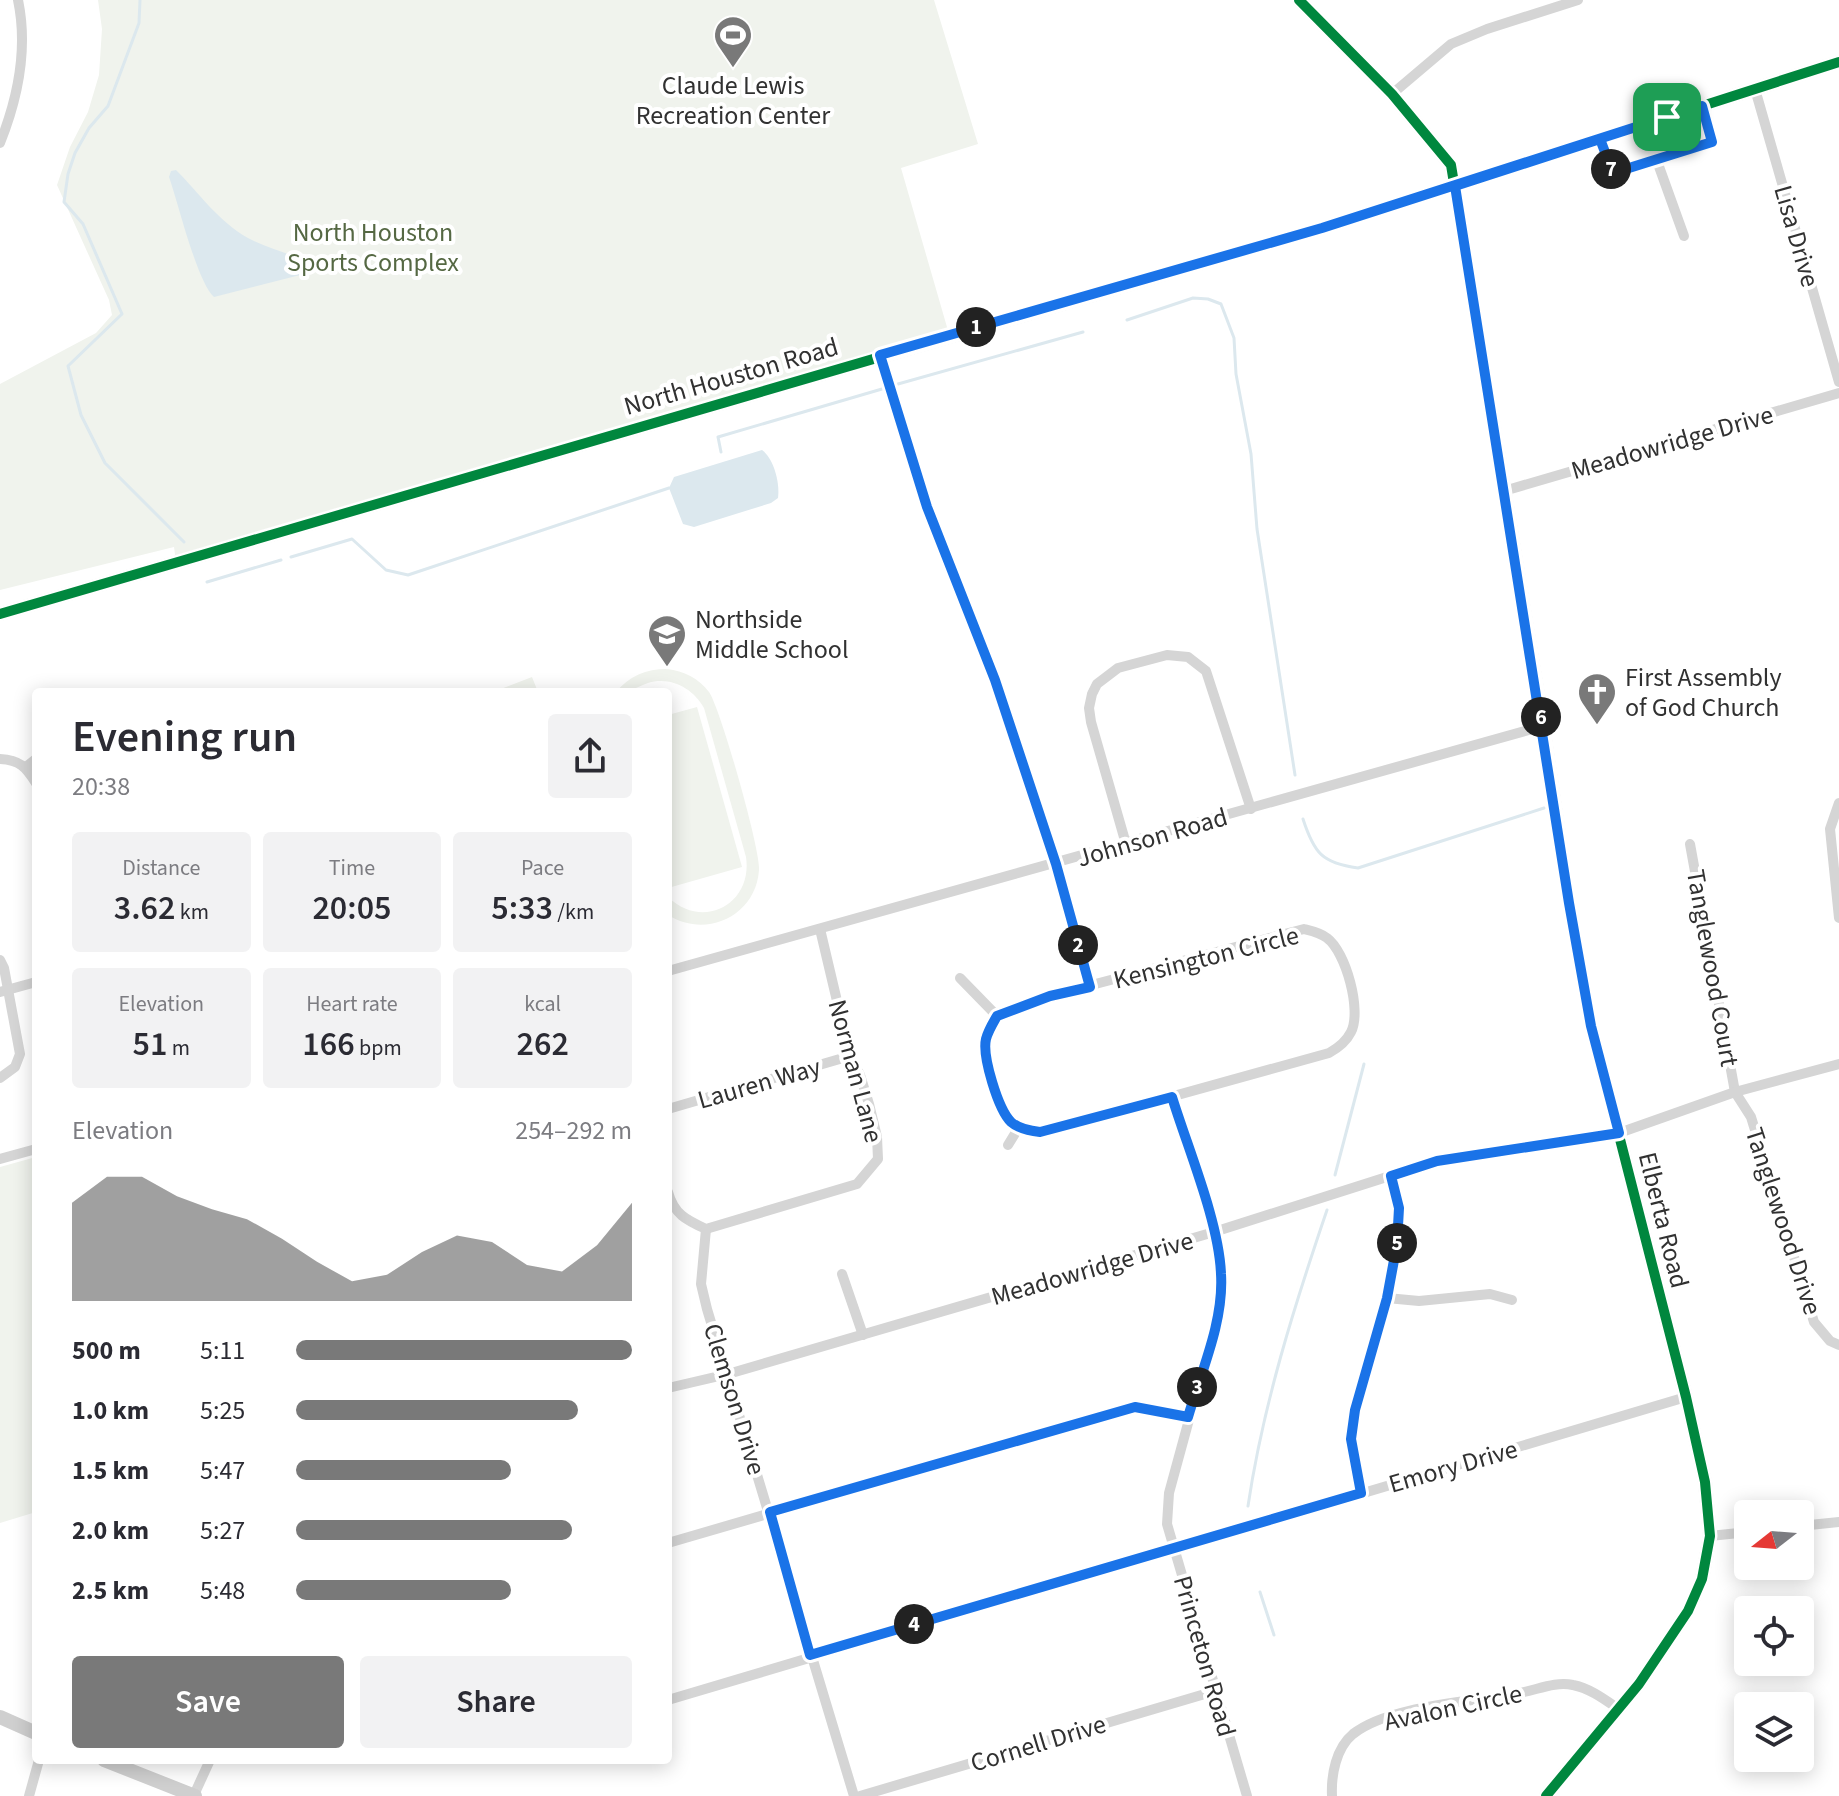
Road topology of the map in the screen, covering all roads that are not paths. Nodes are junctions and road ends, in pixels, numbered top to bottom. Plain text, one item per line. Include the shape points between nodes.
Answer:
1 (18, 0) edge
2 (1299, 0) edge
3 (1578, 0) edge
4 (1839, 62) edge
5 (1755, 89) junction
6 (1392, 94) junction
7 (1702, 106) junction
8 (1600, 139) junction
9 (0, 143) edge
10 (1657, 161) junction
11 (1455, 186) junction
12 (1684, 236) dead end
13 (880, 355) junction
14 (1839, 382) edge
15 (1839, 393) edge
16 (1504, 491) junction
17 (0, 614) edge
18 (1543, 726) junction
19 (0, 759) edge
20 (32, 762) edge
21 (26, 767) junction
22 (32, 777) edge
23 (1839, 803) edge
24 (1251, 809) junction
25 (1126, 844) junction
26 (1690, 844) dead end
27 (1056, 864) junction
28 (1839, 918) edge
29 (820, 929) junction
30 (0, 960) edge
31 (672, 970) edge
32 (960, 978) dead end
33 (32, 983) edge
34 (1090, 987) junction
35 (4, 991) edge
36 (997, 1016) junction
37 (850, 1056) junction
38 (1839, 1064) edge
39 (0, 1078) edge
40 (1735, 1092) junction
41 (1172, 1097) junction
42 (672, 1108) edge
43 (1019, 1127) junction
44 (1619, 1133) junction
45 (1008, 1145) dead end
46 (32, 1150) edge
47 (0, 1159) edge
48 (1391, 1176) junction
49 (672, 1204) edge
50 (706, 1229) junction
51 (1214, 1232) junction
52 (842, 1274) dead end
53 (1387, 1298) junction
54 (1512, 1300) dead end
55 (863, 1335) junction
56 (1839, 1345) edge
57 (728, 1374) junction
58 (672, 1387) edge
59 (1686, 1397) junction
60 (1188, 1417) junction
61 (1361, 1493) junction
62 (770, 1512) junction
63 (1839, 1522) edge
64 (1814, 1525) edge
65 (1734, 1533) edge
66 (1710, 1536) junction
67 (672, 1542) edge
68 (1174, 1547) junction
69 (810, 1655) junction
70 (1215, 1691) junction
71 (672, 1699) edge
72 (1617, 1708) junction
73 (0, 1717) edge
74 (32, 1731) edge
75 (38, 1764) edge
76 (114, 1764) edge
77 (208, 1764) edge
78 (29, 1796) edge
79 (194, 1796) edge
80 (857, 1796) edge
81 (1247, 1796) edge
82 (1332, 1796) edge
83 (1546, 1796) edge

1 - 9 street via 23,57
2 - 6 street, Elberta Road
3 - 6 street via 1451,44
4 - 5 street, North Houston Road
5 - 7 street, North Houston Road
5 - 14 street, Lisa Drive
6 - 11 street, Elberta Road via 1451,165
7 - 8 street, North Houston Road
7 - 10 street via 1712,142
8 - 10 street via 1613,173
8 - 11 street, North Houston Road
10 - 12 street
11 - 13 street, North Houston Road
11 - 16 street, Elberta Road
13 - 17 street, North Houston Road
13 - 27 street via 927,507 995,680
15 - 16 street, Meadowridge Drive
16 - 18 street, Elberta Road
18 - 24 street, Johnson Road
18 - 44 street, Elberta Road via 1591,1026
19 - 21 street
20 - 21 street
21 - 22 street
23 - 28 street via 1830,829
24 - 25 street, Johnson Road
24 - 25 street via 1206,671 1176,654 1143,661 1107,675 1097,684 1089,708
25 - 27 street, Johnson Road
26 - 40 street, Tanglewood Court
27 - 29 street, Johnson Road
27 - 34 street
29 - 31 street, Johnson Road
29 - 37 street, Norman Lane
30 - 35 street
32 - 36 street
33 - 35 street
34 - 36 street, Kensington Circle
34 - 41 street, Kensington Circle via 1304,929 1329,939 1341,955 1356,1004 1355,1021 1341,1046
35 - 39 street via 20,1054 15,1067
36 - 43 street via 986,1053 999,1103
37 - 42 street, Lauren Way
37 - 50 street, Norman Lane via 877,1137 878,1159 868,1173 857,1184
38 - 40 street, Meadowridge Drive
40 - 44 street, Meadowridge Drive
40 - 56 street, Tanglewood Drive via 1751,1117 1814,1322
41 - 43 street, Kensington Circle via 1040,1132
41 - 51 street, Princeton Road
43 - 45 street
44 - 48 street, Meadowridge Drive via 1437,1161
44 - 59 street, Elberta Road
46 - 47 street
48 - 51 street, Meadowridge Drive
48 - 53 street via 1399,1208
49 - 50 street via 682,1218
50 - 57 street, Clemson Drive via 701,1284
51 - 55 street, Meadowridge Drive
51 - 60 street, Princeton Road via 1220,1302
52 - 55 street
53 - 54 street via 1419,1301 1490,1294
53 - 61 street via 1351,1439
55 - 57 street, Meadowridge Drive
57 - 58 street, Meadowridge Drive
57 - 62 street, Clemson Drive
59 - 61 street, Emory Drive
59 - 66 street, Elberta Road via 1705,1482
60 - 62 street via 1135,1407
60 - 68 street, Princeton Road via 1169,1493 1167,1524
61 - 68 street, Emory Drive
62 - 67 street
62 - 69 street, Clemson Drive
63 - 64 street
65 - 66 street
66 - 72 street, Elberta Road via 1702,1579 1688,1611
68 - 69 street, Emory Drive
68 - 70 street, Princeton Road
69 - 71 street, Emory Drive
69 - 80 street, Clemson Drive
70 - 80 street, Cornell Drive
70 - 81 street, Princeton Road
72 - 82 street, Avalon Circle via 1573,1685 1555,1685 1400,1715 1352,1735 1337,1756
72 - 83 street, Elberta Road
73 - 74 street
75 - 78 street
76 - 79 street
77 - 79 street

